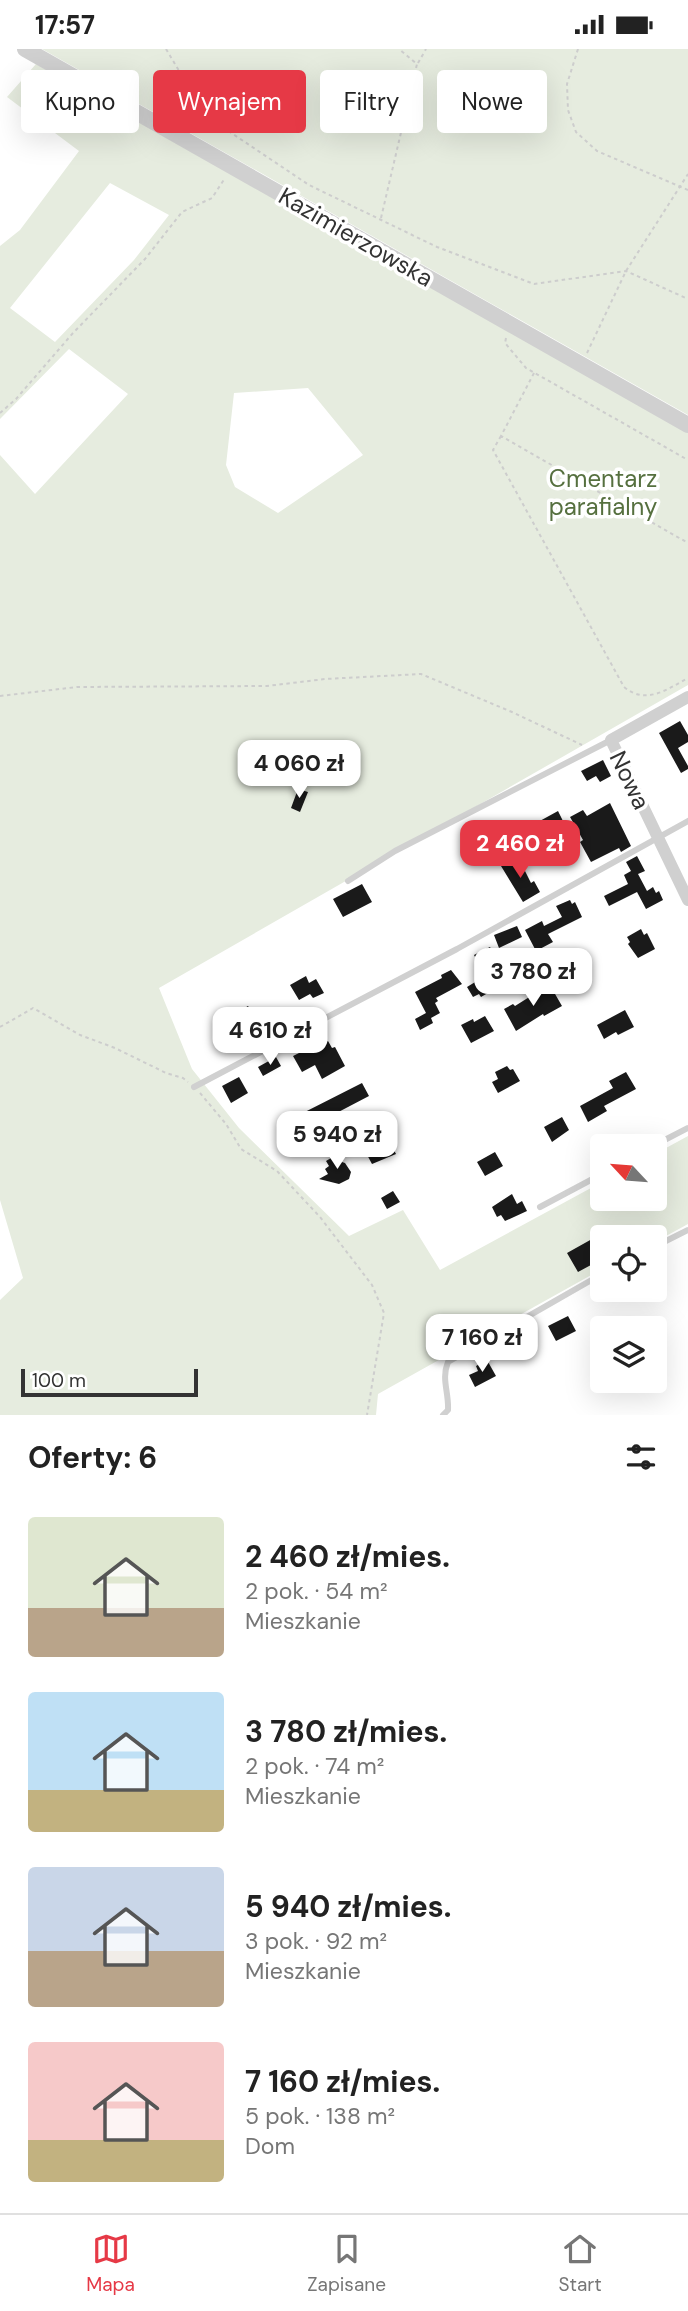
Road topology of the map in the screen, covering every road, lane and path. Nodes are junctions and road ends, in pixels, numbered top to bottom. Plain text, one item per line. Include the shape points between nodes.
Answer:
1 (24, 49) edge
2 (166, 49) edge
3 (399, 49) edge
4 (426, 49) edge
5 (578, 49) edge
6 (417, 64) junction
7 (232, 166) junction
8 (688, 174) edge
9 (680, 187) junction
10 (688, 190) edge
11 (380, 219) junction
12 (626, 271) junction
13 (688, 299) edge
14 (512, 325) junction
15 (584, 359) dead end
16 (534, 373) junction
17 (0, 413) edge
18 (688, 425) edge
19 (501, 436) junction
20 (688, 460) edge
21 (688, 543) edge
22 (688, 678) edge
23 (0, 696) edge
24 (688, 697) edge
25 (611, 740) junction
26 (593, 750) junction
27 (688, 821) edge
28 (658, 838) junction
29 (348, 881) dead end
30 (688, 900) edge
31 (0, 1027) edge
32 (194, 1087) junction
33 (688, 1128) edge
34 (667, 1139) edge
35 (590, 1180) edge
36 (540, 1207) dead end
37 (688, 1230) edge
38 (667, 1240) edge
39 (590, 1281) edge
40 (367, 1415) edge
41 (443, 1415) edge

1 - 7 street, Kazimierzowska
2 - 11 path via 206,116 309,185
3 - 6 path
4 - 6 path
5 - 9 path via 567,84 568,110 576,132 597,151
6 - 11 path
7 - 14 street, Kazimierzowska
7 - 17 path via 212,198 182,212 145,259
8 - 9 path
9 - 10 path
9 - 12 path
11 - 12 path via 534,284
12 - 13 path
12 - 15 path
14 - 16 path via 505,343
14 - 18 street, Kazimierzowska
16 - 19 path
16 - 20 path
19 - 21 path
19 - 22 path via 493,450 624,687 634,695 648,696
23 - 26 path via 77,687 267,686 421,674
24 - 25 street, Nowa
25 - 26 lane
25 - 28 street, Nowa
26 - 29 lane via 396,851
27 - 28 lane
28 - 30 street, Nowa
28 - 32 lane
31 - 32 path via 33,1008 80,1035 183,1078
32 - 40 path via 241,1149 277,1171 320,1217 372,1285 384,1313
33 - 34 lane
35 - 36 lane
37 - 38 lane
39 - 41 lane via 448,1362 444,1384 448,1410

